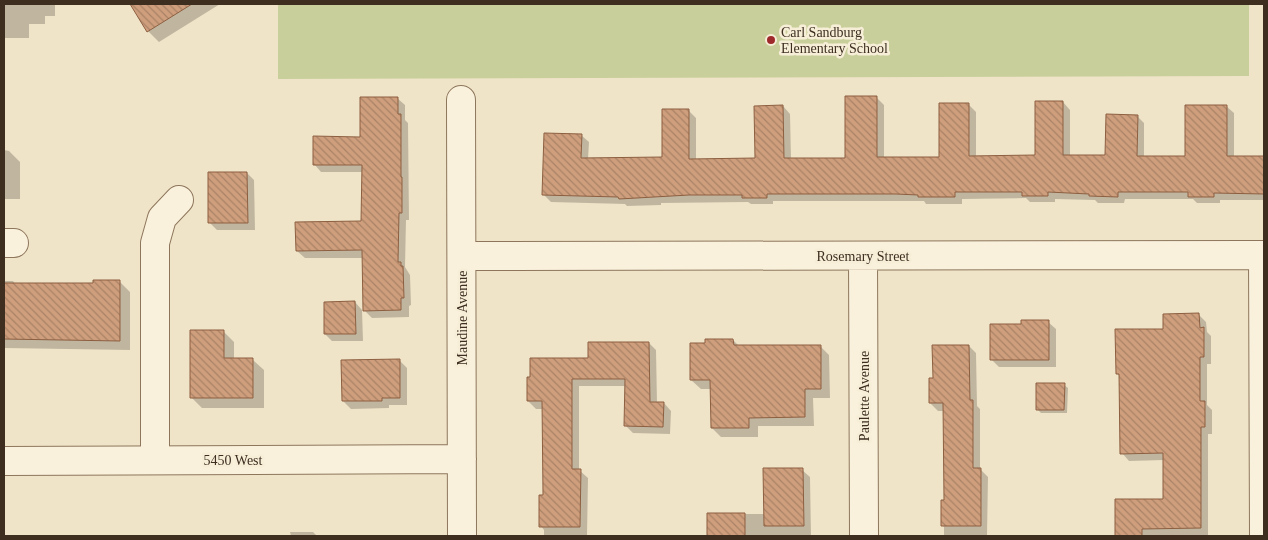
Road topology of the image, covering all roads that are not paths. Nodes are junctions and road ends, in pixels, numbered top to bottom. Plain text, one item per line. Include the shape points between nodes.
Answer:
1 (461, 100) dead end
2 (179, 200) dead end
3 (1264, 255) edge
4 (462, 256) junction
5 (863, 256) junction
6 (462, 459) junction
7 (155, 460) junction
8 (4, 461) edge
9 (462, 536) edge
10 (864, 536) edge
11 (1264, 536) edge

1 - 4 street, Maudine Avenue
2 - 7 street via 162,218 155,243
3 - 5 street, Rosemary Street
3 - 11 street
4 - 5 street, Rosemary Street
4 - 6 street, Maudine Avenue
5 - 10 street, Paulette Avenue
6 - 7 street, 5450 West
6 - 9 street, Maudine Avenue
7 - 8 street, 5450 West

